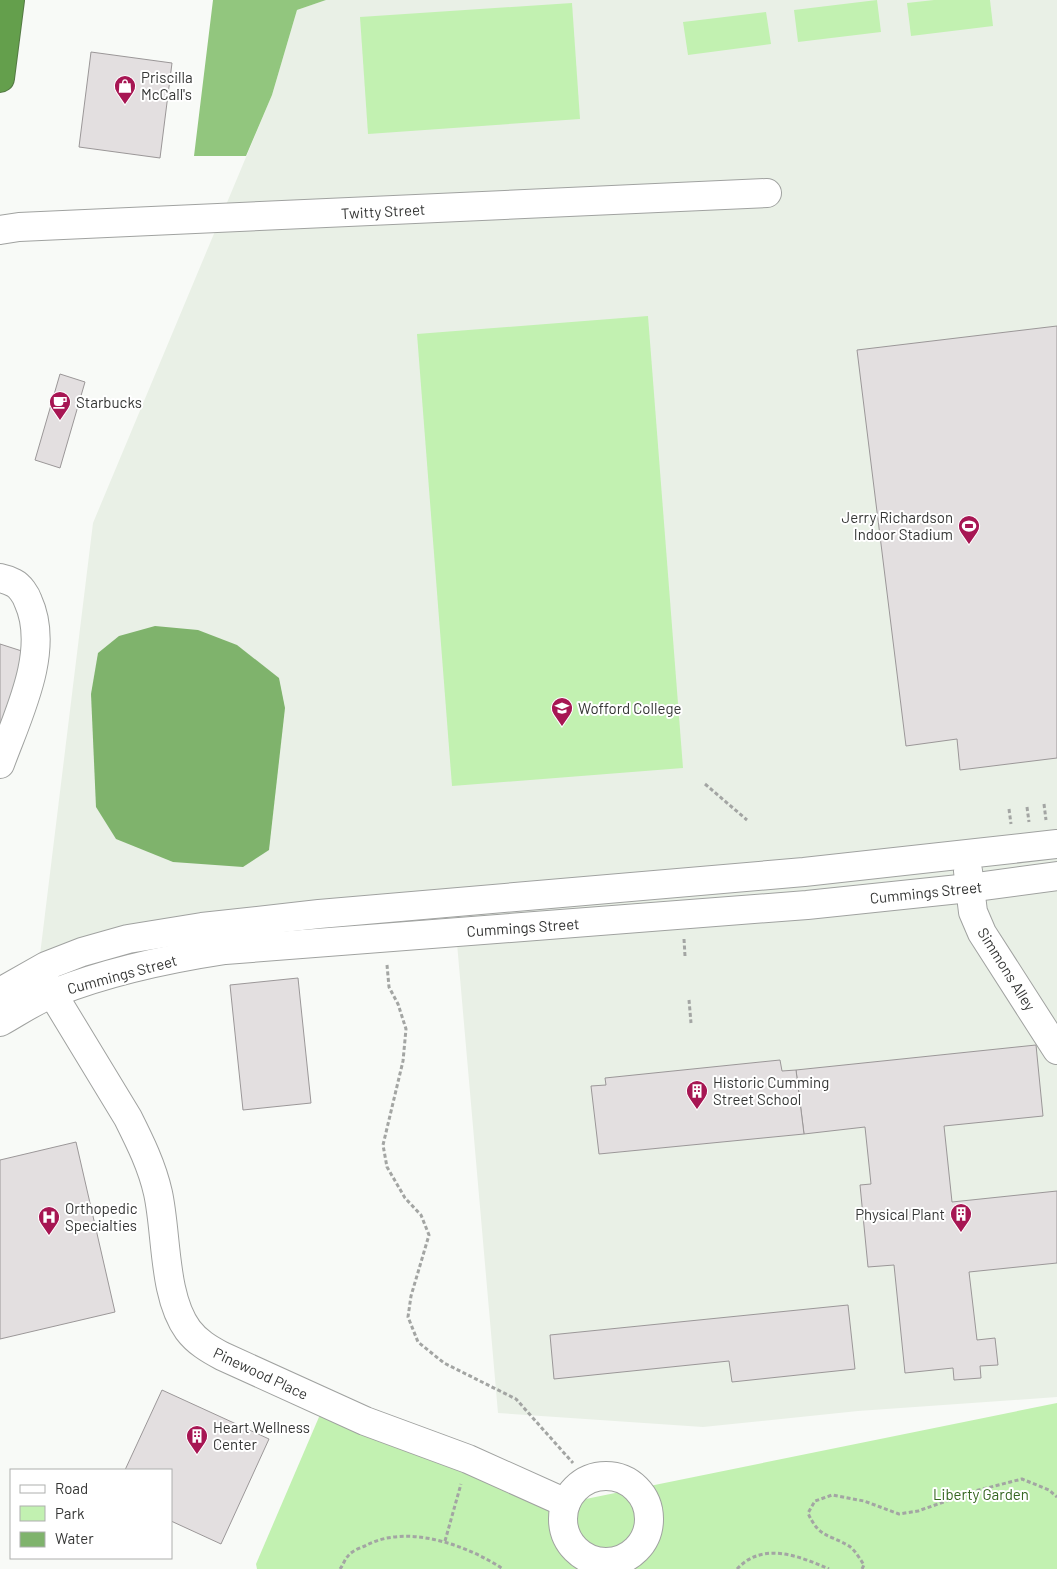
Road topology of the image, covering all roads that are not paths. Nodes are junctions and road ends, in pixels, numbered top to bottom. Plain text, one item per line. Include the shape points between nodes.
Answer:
1 (10, 0) edge
2 (0, 78) edge
3 (767, 193) dead end
4 (0, 230) edge
5 (0, 578) edge
6 (0, 764) edge
7 (1057, 844) edge
8 (966, 854) junction
9 (1057, 876) edge
10 (969, 888) junction
11 (38, 971) junction
12 (0, 992) edge
13 (52, 994) junction
14 (0, 1022) edge
15 (1057, 1050) edge
16 (566, 1503) dead end

1 - 2 highway
3 - 4 street, Twitty Street
5 - 6 street via 16,584 27,597 34,613 37,650 27,690
7 - 8 street, Cummings Street
8 - 10 street, Simmons Alley
8 - 11 street, Cummings Street via 804,872 202,927 128,939 91,949
9 - 10 street, Cummings Street
10 - 13 street, Cummings Street via 807,905 225,950 137,966
10 - 15 street, Simmons Alley via 973,912 982,933
11 - 12 street, Cummings Street
11 - 13 street, Pinewood Place
13 - 14 street, Cummings Street
13 - 16 street, Pinewood Place via 140,1142 158,1193 172,1292 178,1312 188,1330 203,1345 365,1421 468,1459

